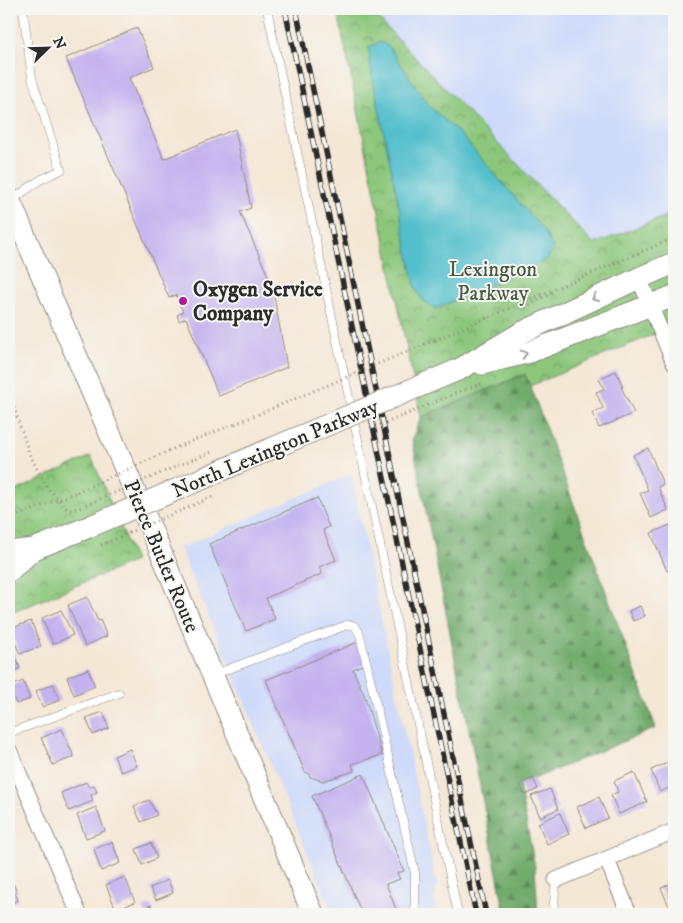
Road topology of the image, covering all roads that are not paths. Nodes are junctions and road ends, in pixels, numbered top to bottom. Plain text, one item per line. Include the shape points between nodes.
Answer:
1 (23, 9) edge
2 (267, 9) edge
3 (9, 200) edge
4 (674, 264) edge
5 (639, 278) junction
6 (674, 296) edge
7 (651, 306) junction
8 (674, 363) edge
9 (460, 369) junction
10 (34, 549) junction
11 (9, 552) edge
12 (9, 571) edge
13 (212, 675) junction
14 (118, 693) dead end
15 (9, 733) edge
16 (9, 750) edge
17 (674, 831) edge
18 (606, 860) junction
19 (556, 880) joint
20 (79, 914) edge
21 (313, 914) edge
22 (415, 914) edge
23 (458, 914) edge
24 (553, 914) edge
25 (629, 914) edge

1 - 3 lane via 32,78 60,170
2 - 23 lane
3 - 13 main road, Pierce Butler Route
4 - 5 main road
5 - 7 street
5 -> 9 main road via 521,333
6 - 7 main road
7 - 8 street
9 -> 7 main road via 530,352
9 - 10 main road, North Lexington Parkway, bridge via 261,453 208,487 96,536
10 - 11 main road
10 - 12 main road
13 - 21 main road, Pierce Butler Route
13 - 22 lane via 347,625 357,628 415,873
14 - 15 lane
16 - 20 street
17 - 18 street
18 - 19 street
18 - 25 street
19 - 24 lane

